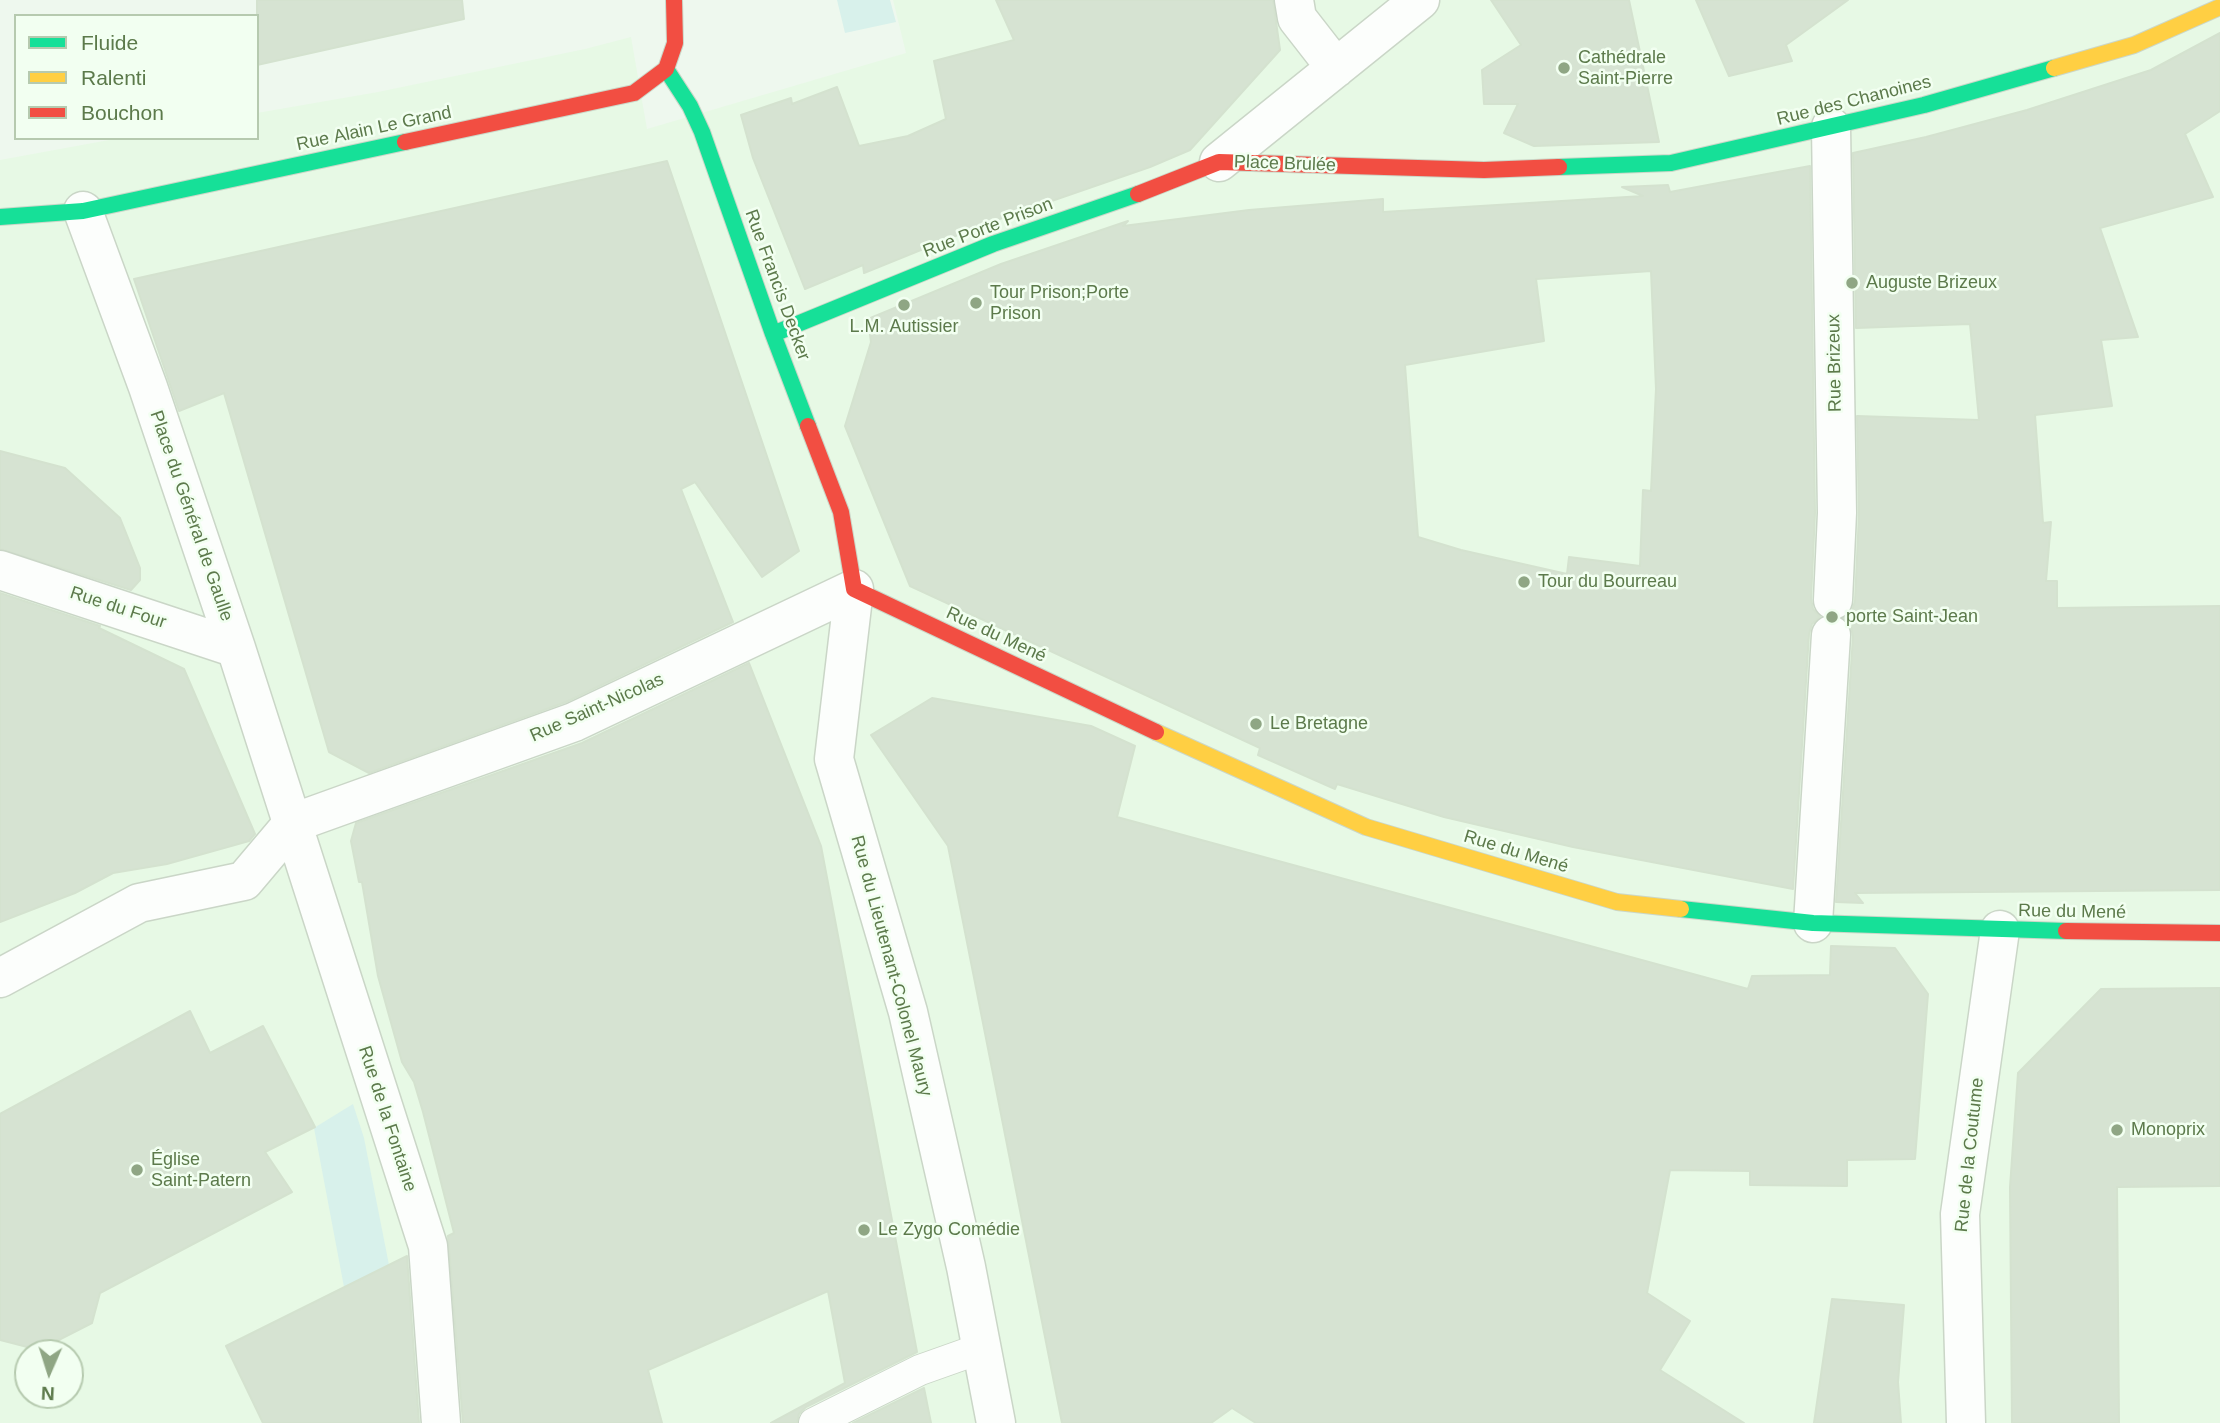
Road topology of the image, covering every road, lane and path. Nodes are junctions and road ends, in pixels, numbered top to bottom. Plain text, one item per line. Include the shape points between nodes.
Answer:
1 (674, 0) edge
2 (1294, 0) edge
3 (1420, 0) edge
4 (2220, 7) edge
5 (1336, 68) junction
6 (666, 69) junction
7 (1831, 127) junction
8 (1219, 162) junction
9 (1484, 170) joint
10 (83, 211) junction
11 (0, 217) edge
12 (773, 334) junction
13 (0, 570) edge
14 (854, 589) junction
15 (236, 648) junction
16 (293, 823) junction
17 (1812, 923) junction
18 (2000, 930) junction
19 (2220, 933) edge
20 (0, 978) edge
21 (982, 1348) junction
22 (441, 1423) edge
23 (814, 1423) edge
24 (996, 1423) edge
25 (1966, 1423) edge

1 - 6 street via 675,43
2 - 5 street via 1297,18
3 - 5 street, Place Brulée
4 - 7 street, Rue des Chanoines via 2134,44
5 - 8 street, Place Brulée
6 - 10 street, Rue Alain Le Grand via 634,93
6 - 12 street, Rue Francis Decker via 702,132
7 - 9 street, Rue des Chanoines via 1671,163
7 - 17 street, Rue Brizeux via 1837,513
8 - 9 street, Place Brulée
8 - 12 street, Rue Porte Prison via 993,244
10 - 11 street, Rue Alain Le Grand
10 - 15 street, Place du Général de Gaulle
12 - 14 street, Rue Francis Decker via 841,512
13 - 15 street, Rue du Four
14 - 16 street, Rue Saint-Nicolas via 574,722
14 - 17 street, Rue du Mené via 1366,827 1617,902
14 - 21 street, Rue du Lieutenant-Colonel Maury via 834,760 908,1012
15 - 16 street, Place du Général de Gaulle
16 - 20 street via 244,881 139,903
16 - 22 street, Rue de la Fontaine via 428,1246
17 - 18 street, Rue du Mené
18 - 19 street, Rue du Mené
18 - 25 street, Rue de la Coutume via 1960,1214
21 - 23 lane via 920,1370
21 - 24 street, Rue du Lieutenant-Colonel Maury

